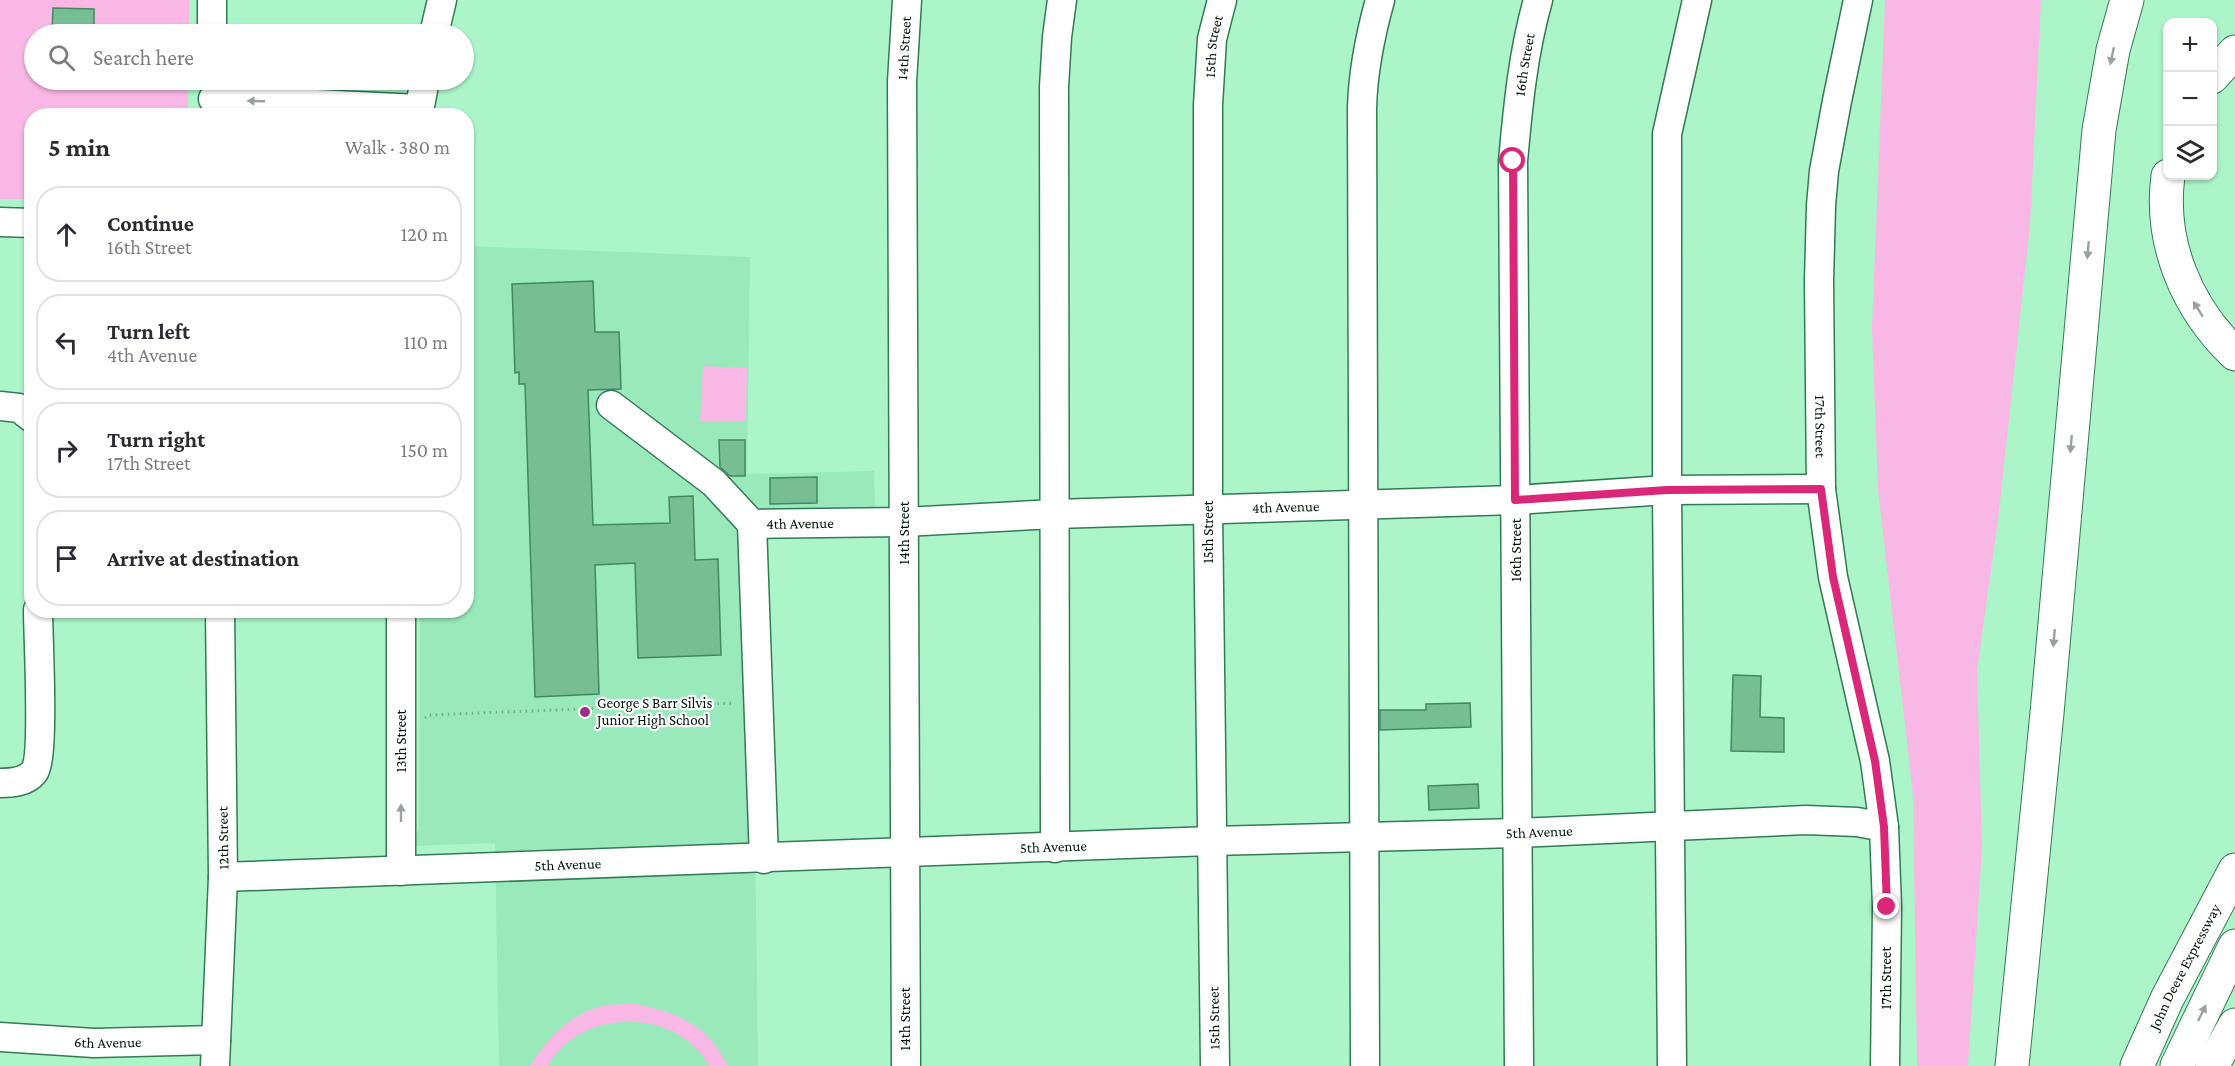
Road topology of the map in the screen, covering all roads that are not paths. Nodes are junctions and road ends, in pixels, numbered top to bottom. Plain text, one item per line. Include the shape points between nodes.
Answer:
1 (212, 0) edge
2 (441, 0) edge
3 (907, 0) edge
4 (1062, 0) edge
5 (1222, 0) edge
6 (1380, 0) edge
7 (1538, 0) edge
8 (1696, 0) edge
9 (1858, 0) edge
10 (2127, 0) edge
11 (212, 24) edge
12 (436, 24) edge
13 (2235, 52) edge
14 (2217, 72) edge
15 (423, 90) edge
16 (213, 98) edge
17 (359, 108) edge
18 (419, 108) edge
19 (2168, 180) edge
20 (0, 222) edge
21 (24, 223) edge
22 (2235, 354) edge
23 (612, 405) dead end
24 (0, 406) edge
25 (24, 411) edge
26 (1821, 489) junction
27 (1667, 490) junction
28 (1515, 500) junction
29 (1363, 504) junction
30 (1208, 509) junction
31 (1055, 514) junction
32 (904, 522) junction
33 (752, 524) junction
34 (38, 618) edge
35 (220, 618) edge
36 (401, 618) edge
37 (0, 783) edge
38 (1669, 826) junction
39 (1884, 827) junction
40 (1517, 833) junction
41 (1363, 837) junction
42 (1211, 841) junction
43 (1055, 848) junction
44 (904, 854) junction
45 (764, 859) junction
46 (2235, 870) edge
47 (401, 871) junction
48 (223, 877) junction
49 (2235, 946) edge
50 (2235, 1024) edge
51 (0, 1036) edge
52 (215, 1053) edge
53 (95, 1054) edge
54 (906, 1066) edge
55 (1215, 1066) edge
56 (1365, 1066) edge
57 (1519, 1066) edge
58 (1672, 1066) edge
59 (1885, 1066) edge
60 (2012, 1066) edge
61 (2137, 1066) edge
62 (2177, 1066) edge
63 (2212, 1066) edge

1 - 11 street
2 - 12 street
3 - 32 street, 14th Street via 902,82
4 - 31 street via 1054,87
5 - 30 street, 15th Street via 1212,39 1208,105
6 - 29 street via 1363,90
7 - 28 street, 16th Street via 1527,40 1513,161
8 - 27 street via 1667,134
9 - 26 street, 17th Street via 1832,124 1821,206
10 -> 60 highway via 2113,50 2099,130
13 - 14 highway
15 - 18 street
17 -> 16 street
22 -> 19 highway via 2215,335 2198,310 2177,267 2166,208
20 - 21 street
23 - 33 street via 714,483
24 - 25 street
26 - 27 street, 4th Avenue
26 - 39 street, 17th Street via 1833,577 1875,761
27 - 28 street, 4th Avenue
27 - 38 street
28 - 29 street, 4th Avenue
28 - 40 street, 16th Street
29 - 30 street, 4th Avenue
29 - 41 street
30 - 31 street, 4th Avenue
30 - 42 street, 15th Street
31 - 32 street, 4th Avenue
31 - 43 street
32 - 33 street, 4th Avenue
32 - 44 street, 14th Street
33 - 45 street
34 - 37 street via 38,764 28,777
35 - 48 street, 12th Street
47 -> 36 street, 13th Street
38 - 39 street, 5th Avenue via 1806,820
38 - 40 street, 5th Avenue
38 - 58 street
39 - 59 street, 17th Street
40 - 41 street, 5th Avenue
40 - 57 street, 16th Street
41 - 42 street, 5th Avenue
41 - 56 street
42 - 43 street, 5th Avenue
42 - 55 street, 15th Street
43 - 44 street, 5th Avenue
44 - 45 street, 5th Avenue
44 - 54 street, 14th Street
45 - 47 street, 5th Avenue
46 - 61 highway, John Deere Expressway via 2167,999
47 - 48 street, 5th Avenue
48 - 52 street, 12th Street
62 -> 49 highway
50 - 63 highway
51 - 53 street, 6th Avenue
52 - 53 street, 6th Avenue

